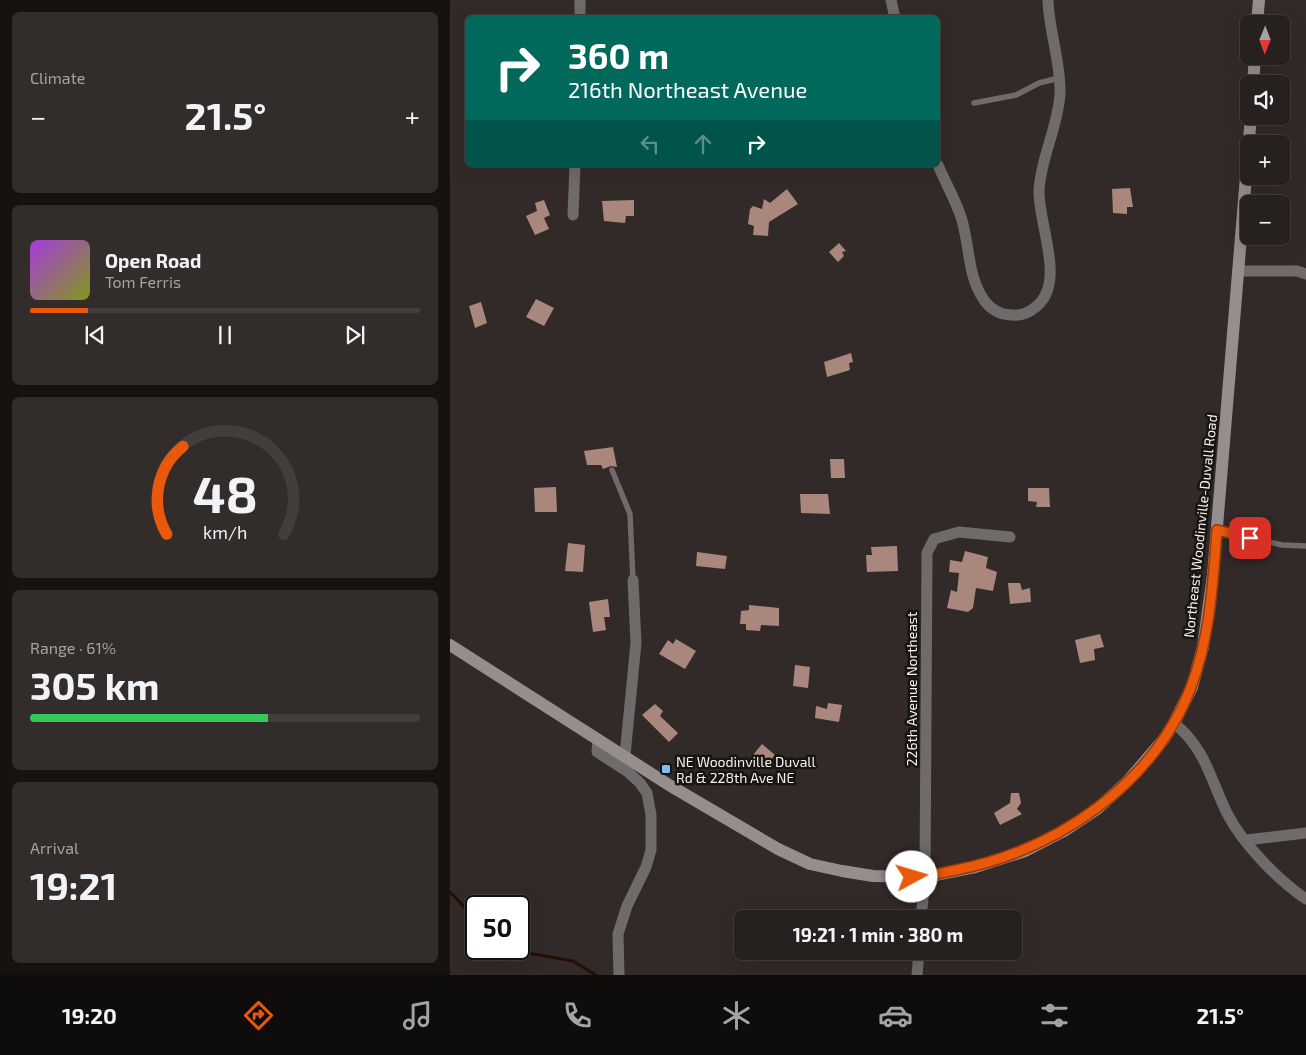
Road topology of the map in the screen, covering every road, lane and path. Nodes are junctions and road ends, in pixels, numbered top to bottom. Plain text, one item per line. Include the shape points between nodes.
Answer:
1 (580, 0) edge
2 (891, 0) edge
3 (1048, 0) edge
4 (1259, 0) edge
5 (580, 15) edge
6 (894, 15) edge
7 (1258, 15) edge
8 (1059, 78) junction
9 (974, 103) dead end
10 (1250, 125) edge
11 (576, 167) edge
12 (939, 167) edge
13 (573, 215) dead end
14 (1238, 271) junction
15 (1306, 274) edge
16 (612, 470) dead end
17 (1217, 530) junction
18 (1010, 537) dead end
19 (1306, 546) edge
20 (633, 580) joint
21 (450, 645) edge
22 (1174, 723) junction
23 (598, 739) junction
24 (625, 755) junction
25 (1306, 833) edge
26 (1246, 840) junction
27 (925, 877) junction
28 (1306, 899) edge
29 (922, 910) edge
30 (918, 960) edge
31 (619, 975) edge
32 (917, 975) edge

1 - 5 street
2 - 6 street
3 - 8 street
4 - 7 main road
8 - 9 lane via 1016,94
8 - 12 street via 1059,106 1040,183 1040,213 1051,274 1047,294 1036,308 1016,316 1005,315 984,301 976,288 961,216
10 - 14 main road, Northeast Woodinville-Duvall Road
11 - 13 street
14 - 15 street
14 - 17 main road, Northeast Woodinville-Duvall Road
16 - 20 lane via 630,514
17 - 19 lane via 1282,545
17 - 22 main road, Northeast Woodinville-Duvall Road via 1203,647 1192,686
18 - 27 street, 226th Avenue Northeast via 959,532 934,539 927,553
20 - 24 street via 636,643
21 - 23 main road, Northeast Woodinville-Duvall Road
22 - 26 street via 1188,735 1205,760 1228,816
22 - 27 main road, Northeast Woodinville-Duvall Road via 1127,782 1097,809 1064,831 1001,859
23 - 24 main road, Northeast Woodinville-Duvall Road
23 - 31 street via 597,752 628,772 647,793 651,815 651,850 618,934
24 - 27 main road, Northeast Woodinville-Duvall Road via 720,815 810,864 873,876
25 - 26 street
26 - 28 street via 1271,870
27 - 29 street, 226th Avenue Northeast
30 - 32 street

